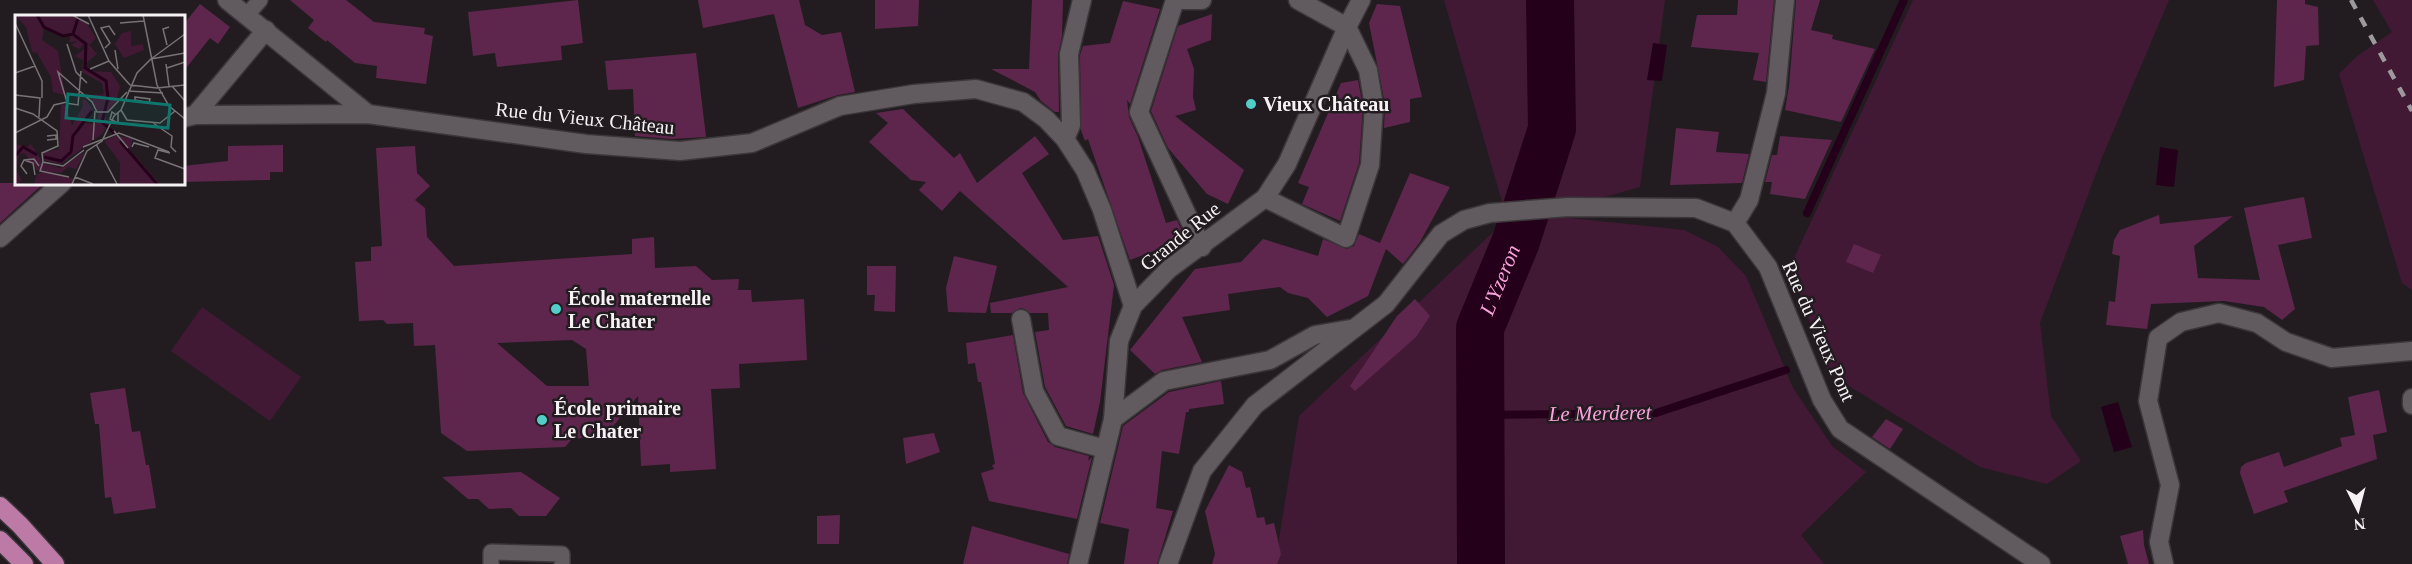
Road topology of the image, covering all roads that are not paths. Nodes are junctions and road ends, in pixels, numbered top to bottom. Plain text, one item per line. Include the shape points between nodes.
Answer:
1 (227, 0) edge
2 (260, 0) edge
3 (1082, 0) edge
4 (1202, 0) edge
5 (1298, 0) edge
6 (1785, 0) edge
7 (1359, 4) edge
8 (247, 15) junction
9 (1347, 27) junction
10 (266, 30) junction
11 (368, 114) junction
12 (189, 117) edge
13 (1065, 139) junction
14 (61, 184) edge
15 (1265, 198) junction
16 (1735, 223) junction
17 (0, 238) edge
18 (1202, 247) junction
19 (1133, 306) junction
20 (1021, 319) dead end
21 (1355, 328) junction
22 (2412, 351) edge
23 (2412, 398) edge
24 (2412, 405) edge
25 (1113, 419) junction
26 (1106, 449) junction
27 (0, 506) edge
28 (0, 540) edge
29 (24, 564) edge
30 (55, 564) edge
31 (491, 564) edge
32 (562, 564) edge
33 (1078, 564) edge
34 (1168, 564) edge
35 (2041, 564) edge
36 (2164, 564) edge

1 - 8 street
2 - 8 lane
3 - 13 street via 1069,54 1071,125
4 - 18 street via 1175,0 1139,112
5 - 9 street
6 - 16 street via 1776,93 1749,200
7 - 9 street, Grande Rue
8 - 10 street
9 - 15 street, Grande Rue via 1287,164
9 - 15 street via 1368,70 1374,106 1370,165 1346,238
10 - 11 street
10 - 12 street
11 - 12 street, Rue du Vieux Château
11 - 13 street, Rue du Vieux Château via 586,144 680,151 752,143 840,106 976,89 1023,102
13 - 19 street, Rue du Vieux Château via 1102,210
14 - 17 street
15 - 18 street, Grande Rue
16 - 21 street via 1696,208 1568,207 1464,219 1441,234 1386,304
16 - 35 street, Rue du Vieux Pont via 1768,267 1822,400 1840,429
18 - 19 street, Grande Rue via 1169,269
19 - 25 street, Grande Rue via 1119,341
20 - 26 street via 1034,392 1058,436
21 - 25 street via 1315,335 1270,360 1164,381
21 - 34 street via 1255,405 1202,471
22 - 36 street via 2332,358 2286,342 2258,323 2219,313 2181,322 2158,338 2148,400 2170,485 2160,542
23 - 24 street
25 - 26 street, Grande Rue
26 - 33 street, Grande Rue
27 - 30 main road
28 - 29 main road
31 - 32 lane via 491,552 562,554

